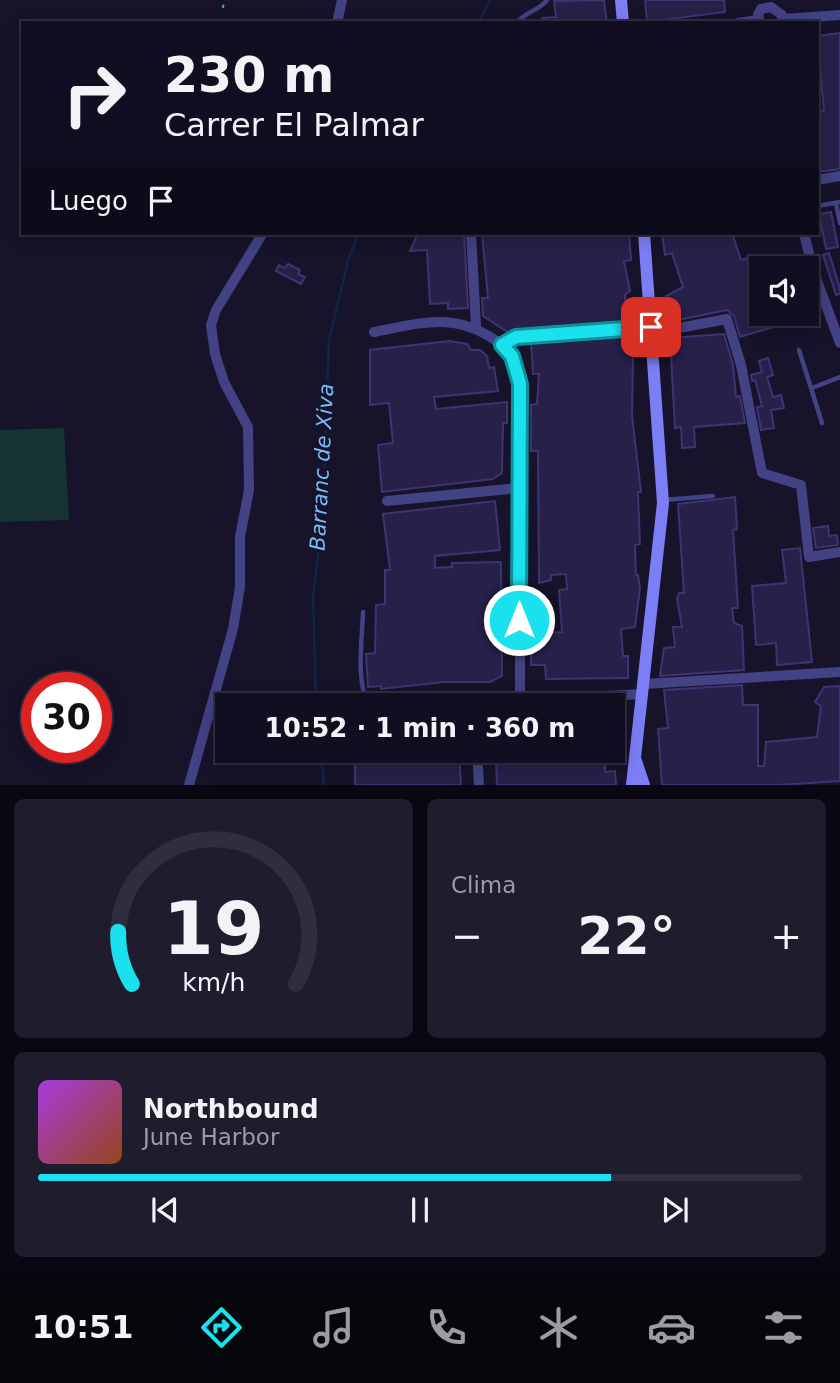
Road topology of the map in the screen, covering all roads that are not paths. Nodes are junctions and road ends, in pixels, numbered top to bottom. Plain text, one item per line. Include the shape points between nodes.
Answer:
1 (342, 0) edge
2 (547, 0) edge
3 (621, 0) edge
4 (772, 4) edge
5 (759, 13) edge
6 (840, 15) edge
7 (337, 21) edge
8 (518, 21) edge
9 (623, 21) edge
10 (742, 21) edge
11 (783, 21) edge
12 (840, 176) edge
13 (819, 180) edge
14 (838, 202) edge
15 (819, 206) edge
16 (840, 223) edge
17 (262, 235) edge
18 (471, 235) edge
19 (644, 235) edge
20 (804, 235) edge
21 (476, 326) junction
22 (652, 330) junction
23 (374, 332) dead end
24 (840, 343) edge
25 (502, 345) junction
26 (799, 350) dead end
27 (840, 377) edge
28 (812, 388) junction
29 (822, 423) dead end
30 (519, 488) junction
31 (713, 496) dead end
32 (663, 500) junction
33 (387, 501) dead end
34 (840, 552) edge
35 (363, 612) dead end
36 (840, 672) edge
37 (643, 689) junction
38 (363, 693) edge
39 (520, 693) edge
40 (588, 693) edge
41 (636, 761) junction
42 (478, 763) edge
43 (189, 785) edge
44 (479, 785) edge
45 (632, 785) edge
46 (644, 785) edge

1 - 7 street
2 - 8 lane
3 - 9 street
4 - 5 street
4 - 11 street
5 - 10 street
6 - 11 street
12 - 13 street
14 - 15 lane
14 - 16 lane
17 - 43 street via 211,324 224,382 248,427 249,490 240,537 240,587 233,629
18 - 21 street
19 - 22 street
20 - 24 street
21 - 23 street via 446,321
21 - 25 street
22 - 25 street via 516,337
22 - 32 street
22 - 34 street via 726,319 749,399 762,473 801,485 809,557
25 - 30 street via 512,356 520,384
26 - 28 lane
27 - 28 lane
28 - 29 lane
30 - 33 street
30 - 39 street
31 - 32 lane
32 - 37 street
35 - 38 lane
36 - 37 street
37 - 40 street
37 - 41 street
41 - 45 street
41 - 46 street
42 - 44 street

